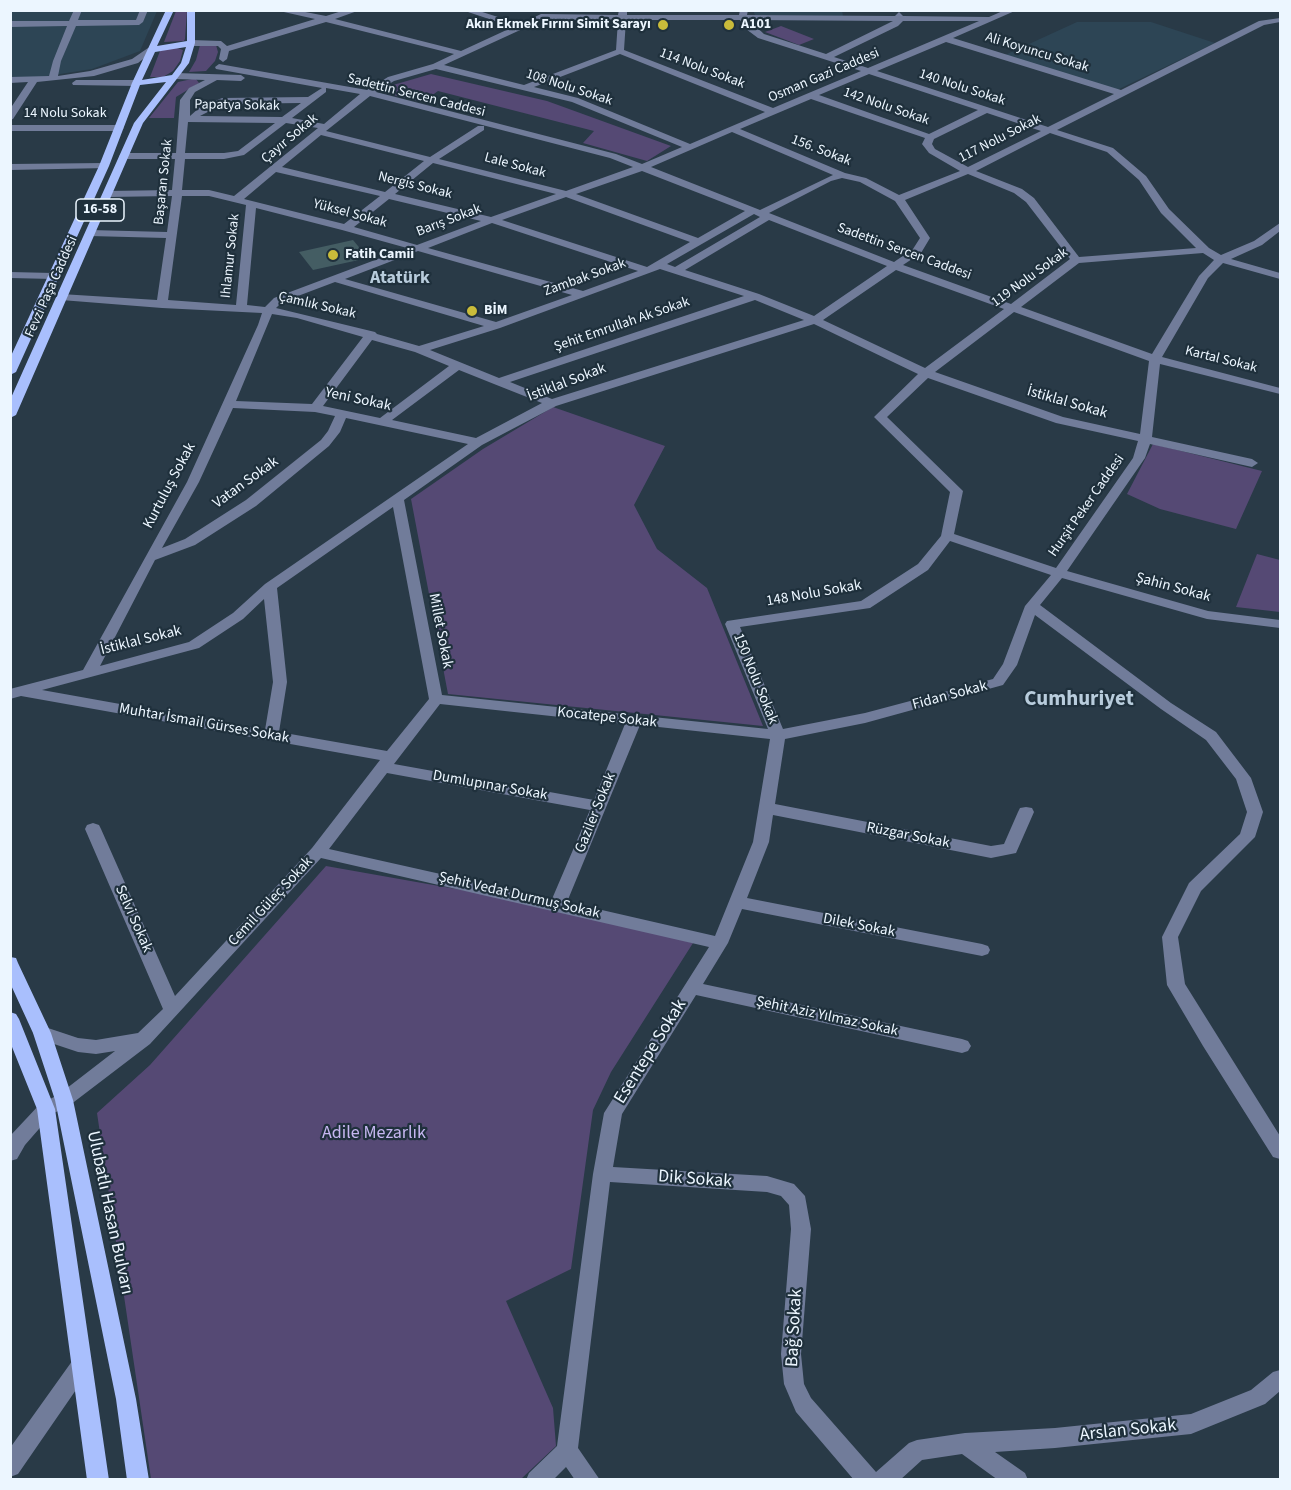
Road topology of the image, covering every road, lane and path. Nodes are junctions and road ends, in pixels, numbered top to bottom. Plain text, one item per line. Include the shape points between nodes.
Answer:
1 (78, 10) edge
2 (144, 10) edge
3 (170, 10) edge
4 (191, 10) edge
5 (279, 10) edge
6 (335, 10) edge
7 (356, 10) edge
8 (466, 10) edge
9 (526, 10) edge
10 (969, 10) edge
11 (1013, 10) edge
12 (623, 14) edge
13 (743, 14) edge
14 (899, 15) edge
15 (313, 17) junction
16 (541, 17) junction
17 (326, 19) junction
18 (994, 19) junction
19 (1281, 20) edge
20 (72, 22) junction
21 (10, 24) edge
22 (519, 26) junction
23 (946, 39) junction
24 (191, 43) junction
25 (223, 47) junction
26 (151, 50) junction
27 (620, 51) junction
28 (462, 54) junction
29 (825, 58) junction
30 (436, 66) junction
31 (219, 67) junction
32 (868, 72) junction
33 (176, 76) junction
34 (209, 77) junction
35 (53, 79) junction
36 (30, 81) junction
37 (10, 82) edge
38 (136, 83) junction
39 (527, 87) junction
40 (322, 90) junction
41 (1120, 93) junction
42 (366, 95) junction
43 (812, 96) junction
44 (310, 100) junction
45 (985, 110) junction
46 (774, 112) junction
47 (10, 117) edge
48 (188, 119) junction
49 (284, 120) junction
50 (10, 128) edge
51 (119, 128) junction
52 (481, 128) junction
53 (323, 129) junction
54 (732, 129) junction
55 (1049, 129) junction
56 (930, 137) junction
57 (690, 147) junction
58 (124, 156) junction
59 (181, 156) junction
60 (433, 159) junction
61 (104, 166) junction
62 (645, 166) junction
63 (10, 167) edge
64 (276, 169) junction
65 (968, 171) junction
66 (842, 175) junction
67 (108, 194) junction
68 (177, 194) junction
69 (388, 194) junction
70 (567, 194) junction
71 (899, 199) junction
72 (235, 201) junction
73 (251, 205) junction
74 (760, 214) junction
75 (492, 220) junction
76 (1281, 226) edge
77 (346, 228) junction
78 (90, 233) junction
79 (172, 235) junction
80 (699, 242) junction
81 (419, 248) junction
82 (1205, 250) junction
83 (1221, 259) junction
84 (1076, 260) junction
85 (659, 265) junction
86 (896, 266) junction
87 (676, 270) junction
88 (648, 271) junction
89 (10, 275) edge
90 (53, 276) junction
91 (1281, 276) edge
92 (335, 279) junction
93 (582, 294) junction
94 (754, 296) junction
95 (62, 297) junction
96 (162, 304) junction
97 (1013, 308) junction
98 (241, 309) junction
99 (268, 310) junction
100 (815, 320) junction
101 (496, 326) junction
102 (371, 334) junction
103 (419, 350) junction
104 (1155, 359) junction
105 (459, 364) junction
106 (10, 372) edge
107 (926, 373) junction
108 (498, 382) junction
109 (1281, 391) edge
110 (552, 403) junction
111 (229, 404) junction
112 (315, 408) junction
113 (342, 412) junction
114 (10, 415) edge
115 (382, 422) junction
116 (1146, 437) junction
117 (478, 442) junction
118 (1252, 463) dead end
119 (398, 497) junction
120 (946, 536) junction
121 (150, 557) junction
122 (1059, 573) junction
123 (270, 587) junction
124 (1032, 606) junction
125 (732, 624) joint
126 (1281, 624) edge
127 (90, 672) junction
128 (15, 693) edge
129 (436, 699) junction
130 (634, 721) junction
131 (778, 735) junction
132 (271, 736) junction
133 (386, 762) junction
134 (599, 806) junction
135 (766, 808) junction
136 (1026, 812) dead end
137 (93, 829) dead end
138 (318, 852) junction
139 (737, 902) junction
140 (558, 904) junction
141 (720, 943) junction
142 (982, 950) dead end
143 (10, 963) edge
144 (692, 988) junction
145 (172, 1010) junction
146 (10, 1020) edge
147 (42, 1033) junction
148 (144, 1039) junction
149 (962, 1047) dead end
150 (64, 1100) junction
151 (46, 1109) junction
152 (1281, 1151) edge
153 (10, 1153) edge
154 (602, 1174) junction
155 (787, 1190) joint
156 (82, 1364) junction
157 (1281, 1379) edge
158 (965, 1443) junction
159 (567, 1451) junction
160 (10, 1467) edge
161 (99, 1479) edge
162 (138, 1479) edge
163 (537, 1479) edge
164 (589, 1479) edge
165 (869, 1479) edge
166 (883, 1479) edge
167 (1017, 1479) edge

1 - 20 street
2 - 20 street via 139,22
3 - 26 main road, Fevzi Paşa Caddesi / 16-58
4 - 24 main road, Fevzi Paşa Caddesi / 16-58
5 - 15 street
6 - 15 street
7 - 17 street
8 - 22 street
9 - 16 street
10 - 18 street
11 - 18 street, Osman Gazi Caddesi
12 - 13 street
12 - 16 street
12 - 27 street
13 - 14 street
13 - 29 street, 140 Nolu Sokak via 749,27 761,36
14 - 18 street
14 - 29 street via 886,30
15 - 17 street
15 - 25 street
16 - 22 street, Çayır Sokak
17 - 25 street
17 - 28 street
18 - 23 street, Osman Gazi Caddesi
19 - 41 street, 117 Nolu Sokak via 1262,23
20 - 21 street
20 - 35 street
22 - 28 street, Çayır Sokak
23 - 32 street, Osman Gazi Caddesi
23 - 41 street, Ali Koyuncu Sokak
24 - 25 street
24 - 26 main road
24 - 33 main road, Fevzi Paşa Caddesi / 16-58
25 - 31 street
26 - 35 street via 117,67
26 - 38 main road, Fevzi Paşa Caddesi / 16-58
27 - 39 street
27 - 46 street, 114 Nolu Sokak
28 - 30 street, Çayır Sokak
29 - 32 street, 140 Nolu Sokak
30 - 39 street, 108 Nolu Sokak
30 - 42 street, Çayır Sokak via 392,79
31 - 34 street, Başaran Sokak
31 - 42 street, Sadettin Sercen Caddesi
32 - 43 street, Osman Gazi Caddesi
32 - 45 street, 140 Nolu Sokak
33 - 34 street, Sadettin Sercen Caddesi
33 - 38 main road
33 - 58 main road, Fevzi Paşa Caddesi / 16-58 via 139,123
34 - 40 street, Sadettin Sercen Caddesi
34 - 48 street, Başaran Sokak via 186,96
35 - 36 street
36 - 37 street
36 - 38 street
36 - 47 street
38 - 51 main road, Fevzi Paşa Caddesi / 16-58
39 - 57 street, 108 Nolu Sokak via 575,100
40 - 42 street, Sadettin Sercen Caddesi
40 - 44 street
41 - 55 street, 117 Nolu Sokak
42 - 52 street, Sadettin Sercen Caddesi
42 - 53 street, Çayır Sokak
42 - 62 street, Sadettin Sercen Caddesi
43 - 46 street, Osman Gazi Caddesi
43 - 56 street, 142 Nolu Sokak
44 - 48 street via 222,101
44 - 49 street
45 - 55 street, 140 Nolu Sokak
45 - 56 street
46 - 54 street, Osman Gazi Caddesi
48 - 49 street, Papatya Sokak
48 - 59 street, Başaran Sokak
49 - 53 street, Papatya Sokak
49 - 59 street via 233,156
50 - 51 street, 14 Nolu Sokak
51 - 61 main road, Fevzi Paşa Caddesi / 16-58
52 - 60 street
52 - 62 street, Sadettin Sercen Caddesi via 611,162
53 - 60 street, Lale Sokak
53 - 64 street, Çayır Sokak
54 - 57 street, Osman Gazi Caddesi
54 - 66 street, 156. Sokak
55 - 65 street, 117 Nolu Sokak
55 - 82 street, 140 Nolu Sokak via 1110,150 1143,178 1165,211
56 - 65 street, 142 Nolu Sokak via 927,144 932,151
57 - 62 street, Osman Gazi Caddesi
58 - 59 street
58 - 67 main road, Fevzi Paşa Caddesi / 16-58
59 - 68 street, Başaran Sokak
60 - 69 street
60 - 70 street, Lale Sokak
61 - 63 street
61 - 90 main road, Fevzi Paşa Caddesi / 16-58
62 - 70 street, Barış Sokak
62 - 74 street, Sadettin Sercen Caddesi
64 - 69 street, Nergis Sokak
64 - 72 street, Çayır Sokak
65 - 71 street, 117 Nolu Sokak
65 - 84 street, 142 Nolu Sokak via 1024,195
66 - 71 street, 156. Sokak via 863,180
66 - 74 street
67 - 68 street, Yüksel Sokak
67 - 78 main road, Fevzi Paşa Caddesi / 16-58
68 - 72 street, Yüksel Sokak via 209,194
68 - 79 street, Başaran Sokak
69 - 75 street, Nergis Sokak
69 - 77 street
70 - 75 street, Barış Sokak
70 - 80 street, Lale Sokak
71 - 86 street via 925,238 917,251
72 - 73 street, Yüksel Sokak
73 - 77 street, Yüksel Sokak
73 - 98 street, Ihlamur Sokak
74 - 80 street, Zambak Sokak
74 - 86 street, Sadettin Sercen Caddesi
74 - 87 street
75 - 81 street, Barış Sokak
75 - 88 street, Nergis Sokak
76 - 83 street, Hurşit Peker Caddesi via 1258,243
77 - 81 street, Yüksel Sokak
78 - 79 street
78 - 95 main road, Fevzi Paşa Caddesi / 16-58
79 - 96 street, Başaran Sokak
80 - 85 street, Zambak Sokak
81 - 92 street, Barış Sokak
81 - 93 street, Yüksel Sokak
82 - 83 street, 140 Nolu Sokak
82 - 84 street, 119 Nolu Sokak
83 - 91 street, 140 Nolu Sokak
83 - 104 street, Hurşit Peker Caddesi via 1204,276
84 - 97 street, 119 Nolu Sokak
85 - 87 street
85 - 88 street, Zambak Sokak
86 - 97 street, Sadettin Sercen Caddesi
86 - 100 street
87 - 94 street
88 - 93 street, Zambak Sokak
89 - 90 street
90 - 106 main road, Fevzi Paşa Caddesi / 16-58
92 - 99 street, Barış Sokak via 278,300
92 - 101 street
93 - 101 street, Zambak Sokak
94 - 100 street
94 - 108 street, Şehit Emrullah Ak Sokak
95 - 96 street, Çamlık Sokak
95 - 114 main road, Fevzi Paşa Caddesi / 16-58
96 - 98 street, Çamlık Sokak
97 - 104 street, Sadettin Sercen Caddesi
97 - 107 street, 119 Nolu Sokak
98 - 99 street, Çamlık Sokak
99 - 102 street, Çamlık Sokak
99 - 111 street, Kurtuluş Sokak
100 - 107 street, İstiklal Sokak
100 - 110 street, İstiklal Sokak
101 - 103 street, Zambak Sokak
102 - 103 street, Çamlık Sokak
102 - 112 street
103 - 105 street, Çamlık Sokak
104 - 109 street, Kartal Sokak
104 - 116 street, Hurşit Peker Caddesi
105 - 108 street, Çamlık Sokak
105 - 115 street
107 - 116 street, İstiklal Sokak via 1060,420
107 - 120 street, 148 Nolu Sokak via 880,417 957,491
108 - 110 street, Çamlık Sokak
110 - 117 street, İstiklal Sokak
111 - 112 street, Yeni Sokak
111 - 121 street, Kurtuluş Sokak via 194,482
112 - 113 street, Yeni Sokak
113 - 115 street, Yeni Sokak
113 - 121 street, Vatan Sokak via 325,443 251,503 190,542
115 - 117 street, Yeni Sokak
116 - 118 street, İstiklal Sokak
116 - 122 street, Hurşit Peker Caddesi via 1139,458
117 - 119 street, İstiklal Sokak
119 - 123 street, İstiklal Sokak
119 - 129 street, Millet Sokak
120 - 122 street, Şahin Sokak
120 - 125 street, 148 Nolu Sokak via 923,567 865,605
121 - 127 street, Kurtuluş Sokak
122 - 124 street, Fidan Sokak
122 - 126 street, Şahin Sokak via 1207,615
123 - 127 street, İstiklal Sokak via 238,616 194,645
123 - 132 street via 280,682
124 - 131 street, Fidan Sokak via 1010,665 998,682 865,718
124 - 152 street via 1211,736 1243,778 1255,812 1247,837 1195,887 1170,937 1176,985
125 - 131 street, 150 Nolu Sokak
127 - 128 street, İstiklal Sokak
128 - 132 street, Muhtar İsmail Gürses Sokak
129 - 130 street, Kocatepe Sokak
129 - 133 street
130 - 131 street, Kocatepe Sokak
130 - 134 street, Gaziler Sokak
131 - 135 street, Esentepe Sokak
132 - 133 street, Muhtar İsmail Gürses Sokak
133 - 134 street, Dumlupınar Sokak
133 - 138 street, Cemil Güleç Sokak
134 - 140 street, Gaziler Sokak
135 - 136 street, Rüzgar Sokak via 991,852 1010,849
135 - 139 street, Esentepe Sokak via 761,842
137 - 145 street, Selvi Sokak
138 - 140 street, Şehit Vedat Durmuş Sokak
138 - 145 street, Cemil Güleç Sokak
139 - 141 street, Esentepe Sokak
139 - 142 street, Dilek Sokak
140 - 141 street, Şehit Vedat Durmuş Sokak
141 - 144 street, Esentepe Sokak
143 - 147 main road, Ulubatlı Hasan Bulvarı
144 - 149 street, Şehit Aziz Yılmaz Sokak
144 - 154 street, Esentepe Sokak via 613,1113
145 - 148 street, Cemil Güleç Sokak
146 - 151 main road
147 - 148 street via 96,1047
147 - 150 main road, Ulubatlı Hasan Bulvarı
148 - 150 street, Cemil Güleç Sokak
150 - 151 street, Cemil Güleç Sokak
150 - 162 main road, Ulubatlı Hasan Bulvarı via 126,1399
151 - 153 street
151 - 156 main road
154 - 155 street, Dik Sokak via 767,1184
154 - 159 street, Esentepe Sokak
155 - 165 street, Bağ Sokak via 798,1202 801,1229 791,1354 794,1384 803,1405
156 - 160 street
156 - 161 main road
157 - 158 street, Arslan Sokak via 1258,1397 1191,1424
158 - 166 street, Arslan Sokak via 916,1450
158 - 167 street
159 - 163 street
159 - 164 street

